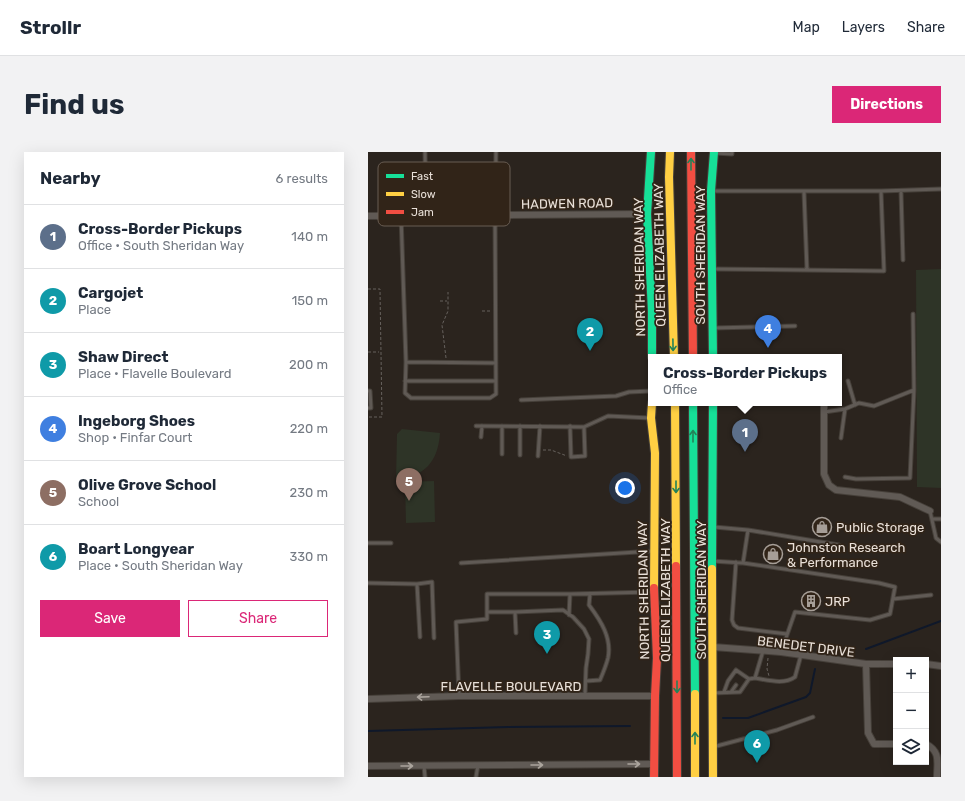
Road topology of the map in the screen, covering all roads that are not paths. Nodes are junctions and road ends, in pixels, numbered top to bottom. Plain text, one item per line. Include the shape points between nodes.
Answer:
1 (425, 152) edge
2 (650, 152) edge
3 (670, 152) edge
4 (691, 152) edge
5 (732, 152) edge
6 (713, 153) edge
7 (425, 162) edge
8 (941, 189) edge
9 (711, 191) junction
10 (880, 191) junction
11 (901, 191) junction
12 (804, 192) junction
13 (510, 214) edge
14 (647, 214) junction
15 (368, 216) edge
16 (378, 216) edge
17 (401, 226) edge
18 (495, 226) edge
19 (903, 260) dead end
20 (711, 270) junction
21 (807, 270) junction
22 (913, 314) dead end
23 (795, 326) dead end
24 (713, 328) junction
25 (652, 354) edge
26 (674, 354) edge
27 (693, 354) edge
28 (713, 354) edge
29 (406, 362) junction
30 (496, 363) junction
31 (848, 380) dead end
32 (404, 381) junction
33 (496, 381) junction
34 (914, 390) junction
35 (368, 391) edge
36 (648, 391) edge
37 (521, 400) dead end
38 (855, 405) junction
39 (652, 406) edge
40 (675, 406) edge
41 (693, 406) edge
42 (713, 406) edge
43 (824, 406) edge
44 (368, 408) edge
45 (845, 409) junction
46 (824, 412) junction
47 (652, 418) junction
48 (476, 426) dead end
49 (482, 426) junction
50 (502, 426) junction
51 (520, 426) junction
52 (540, 426) junction
53 (570, 426) junction
54 (584, 426) junction
55 (481, 437) dead end
56 (841, 438) dead end
57 (502, 454) dead end
58 (520, 455) dead end
59 (538, 456) dead end
60 (845, 477) dead end
61 (930, 511) joint
62 (932, 519) junction
63 (941, 519) edge
64 (712, 527) junction
65 (748, 530) junction
66 (368, 542) edge
67 (941, 542) edge
68 (391, 543) dead end
69 (839, 545) dead end
70 (654, 551) junction
71 (712, 561) junction
72 (736, 562) junction
73 (461, 563) dead end
74 (743, 563) junction
75 (368, 583) edge
76 (417, 584) junction
77 (654, 592) junction
78 (570, 594) junction
79 (590, 594) junction
80 (931, 595) dead end
81 (893, 599) junction
82 (487, 612) junction
83 (515, 612) junction
84 (569, 615) junction
85 (516, 633) dead end
86 (787, 634) junction
87 (420, 637) dead end
88 (434, 638) dead end
89 (713, 647) junction
90 (766, 651) junction
91 (781, 652) junction
92 (801, 655) junction
93 (866, 664) junction
94 (893, 664) edge
95 (929, 664) edge
96 (941, 666) edge
97 (755, 678) junction
98 (749, 679) junction
99 (586, 681) junction
100 (736, 685) dead end
101 (724, 692) junction
102 (731, 692) junction
103 (713, 693) junction
104 (459, 696) junction
105 (585, 696) junction
106 (655, 696) junction
107 (368, 700) edge
108 (813, 718) dead end
109 (893, 744) edge
110 (929, 746) edge
111 (713, 747) junction
112 (654, 764) junction
113 (478, 765) junction
114 (368, 766) edge
115 (424, 766) junction
116 (426, 777) edge
117 (476, 777) edge
118 (654, 777) edge
119 (677, 777) edge
120 (695, 777) edge
121 (713, 777) edge
122 (937, 777) edge

1 - 7 lane
2 - 14 main road, NORTH SHERIDAN WAY
3 -> 26 main road, QUEEN ELIZABETH WAY
27 -> 4 main road
5 - 6 lane
6 - 9 main road, SOUTH SHERIDAN WAY
8 - 11 lane
9 - 12 lane
9 - 20 main road, SOUTH SHERIDAN WAY
10 - 11 lane
10 - 12 lane
10 - 21 lane via 884,271
11 - 19 lane
12 - 21 lane
13 - 14 street, HADWEN ROAD
14 - 25 main road, NORTH SHERIDAN WAY
15 - 16 street, HADWEN ROAD
17 - 29 lane
18 - 30 lane
20 - 21 lane
20 - 24 main road, SOUTH SHERIDAN WAY
22 - 34 lane
23 - 24 lane
24 - 28 main road, SOUTH SHERIDAN WAY
29 - 30 lane
29 - 32 lane
30 - 33 lane
31 - 38 lane
32 - 33 lane
32 - 33 lane via 405,393 410,398 490,398 496,394
34 - 38 lane via 874,406
34 - 60 lane via 910,478
35 - 44 lane via 371,408
36 - 37 lane via 628,392 616,396
38 - 45 lane
39 - 47 main road, NORTH SHERIDAN WAY
40 -> 119 main road, QUEEN ELIZABETH WAY
120 -> 41 main road
42 - 64 main road, SOUTH SHERIDAN WAY
43 - 46 street
45 - 46 lane
45 - 56 lane
46 - 61 street via 824,474 829,485 836,490 900,496
47 - 54 lane via 608,416
47 - 70 main road, NORTH SHERIDAN WAY via 655,453
48 - 49 lane
49 - 50 lane
49 - 55 lane
50 - 51 lane
50 - 57 lane
51 - 52 lane
51 - 58 lane
52 - 53 lane
52 - 59 lane
53 - 54 lane
53 - 54 lane via 571,456 585,456
61 - 62 lane
62 - 63 lane
62 - 67 lane via 933,531
64 - 65 lane
64 - 71 main road, SOUTH SHERIDAN WAY
65 - 69 lane
65 - 74 lane
66 - 68 lane
70 - 73 lane
70 - 77 main road, NORTH SHERIDAN WAY
71 - 72 lane
71 - 89 main road, SOUTH SHERIDAN WAY
72 - 74 lane
72 - 86 lane via 732,620 734,625 738,628
74 - 81 lane via 879,583 895,587
75 - 76 lane
76 - 87 lane
76 - 88 lane via 432,582
77 - 79 lane
77 - 106 main road, NORTH SHERIDAN WAY via 657,658
78 - 79 lane
78 - 82 lane via 488,594
78 - 84 lane
79 - 99 lane via 589,606 602,623 607,638 608,657 600,680
80 - 81 lane
81 - 86 lane via 890,614 870,620 795,612
82 - 83 lane
82 - 104 lane via 488,619 456,622
83 - 84 lane via 563,610
83 - 85 lane
84 - 99 lane via 584,629 589,639
86 - 91 lane
89 - 90 street, BENEDET DRIVE
89 - 103 main road, SOUTH SHERIDAN WAY
90 - 91 street, BENEDET DRIVE
90 - 97 lane
91 - 92 street, BENEDET DRIVE
92 - 93 street, BENEDET DRIVE
92 - 97 lane via 795,677 786,681
93 - 94 street, BENEDET DRIVE
93 - 109 street via 868,733 874,744
95 - 96 street
97 - 98 lane
98 - 101 lane via 742,677 736,670
98 - 102 lane via 740,692
99 - 105 lane
100 - 102 lane
101 - 102 lane
101 - 103 lane
103 - 111 main road, SOUTH SHERIDAN WAY
104 - 105 street, FLAVELLE BOULEVARD
104 -> 107 street, FLAVELLE BOULEVARD
105 - 106 street, FLAVELLE BOULEVARD
106 - 112 main road, NORTH SHERIDAN WAY
108 - 111 lane
110 - 122 street via 937,754
111 - 121 main road, SOUTH SHERIDAN WAY
113 -> 112 street
112 - 118 main road, NORTH SHERIDAN WAY
113 - 115 street
113 - 117 lane
114 -> 115 street
115 - 116 lane

